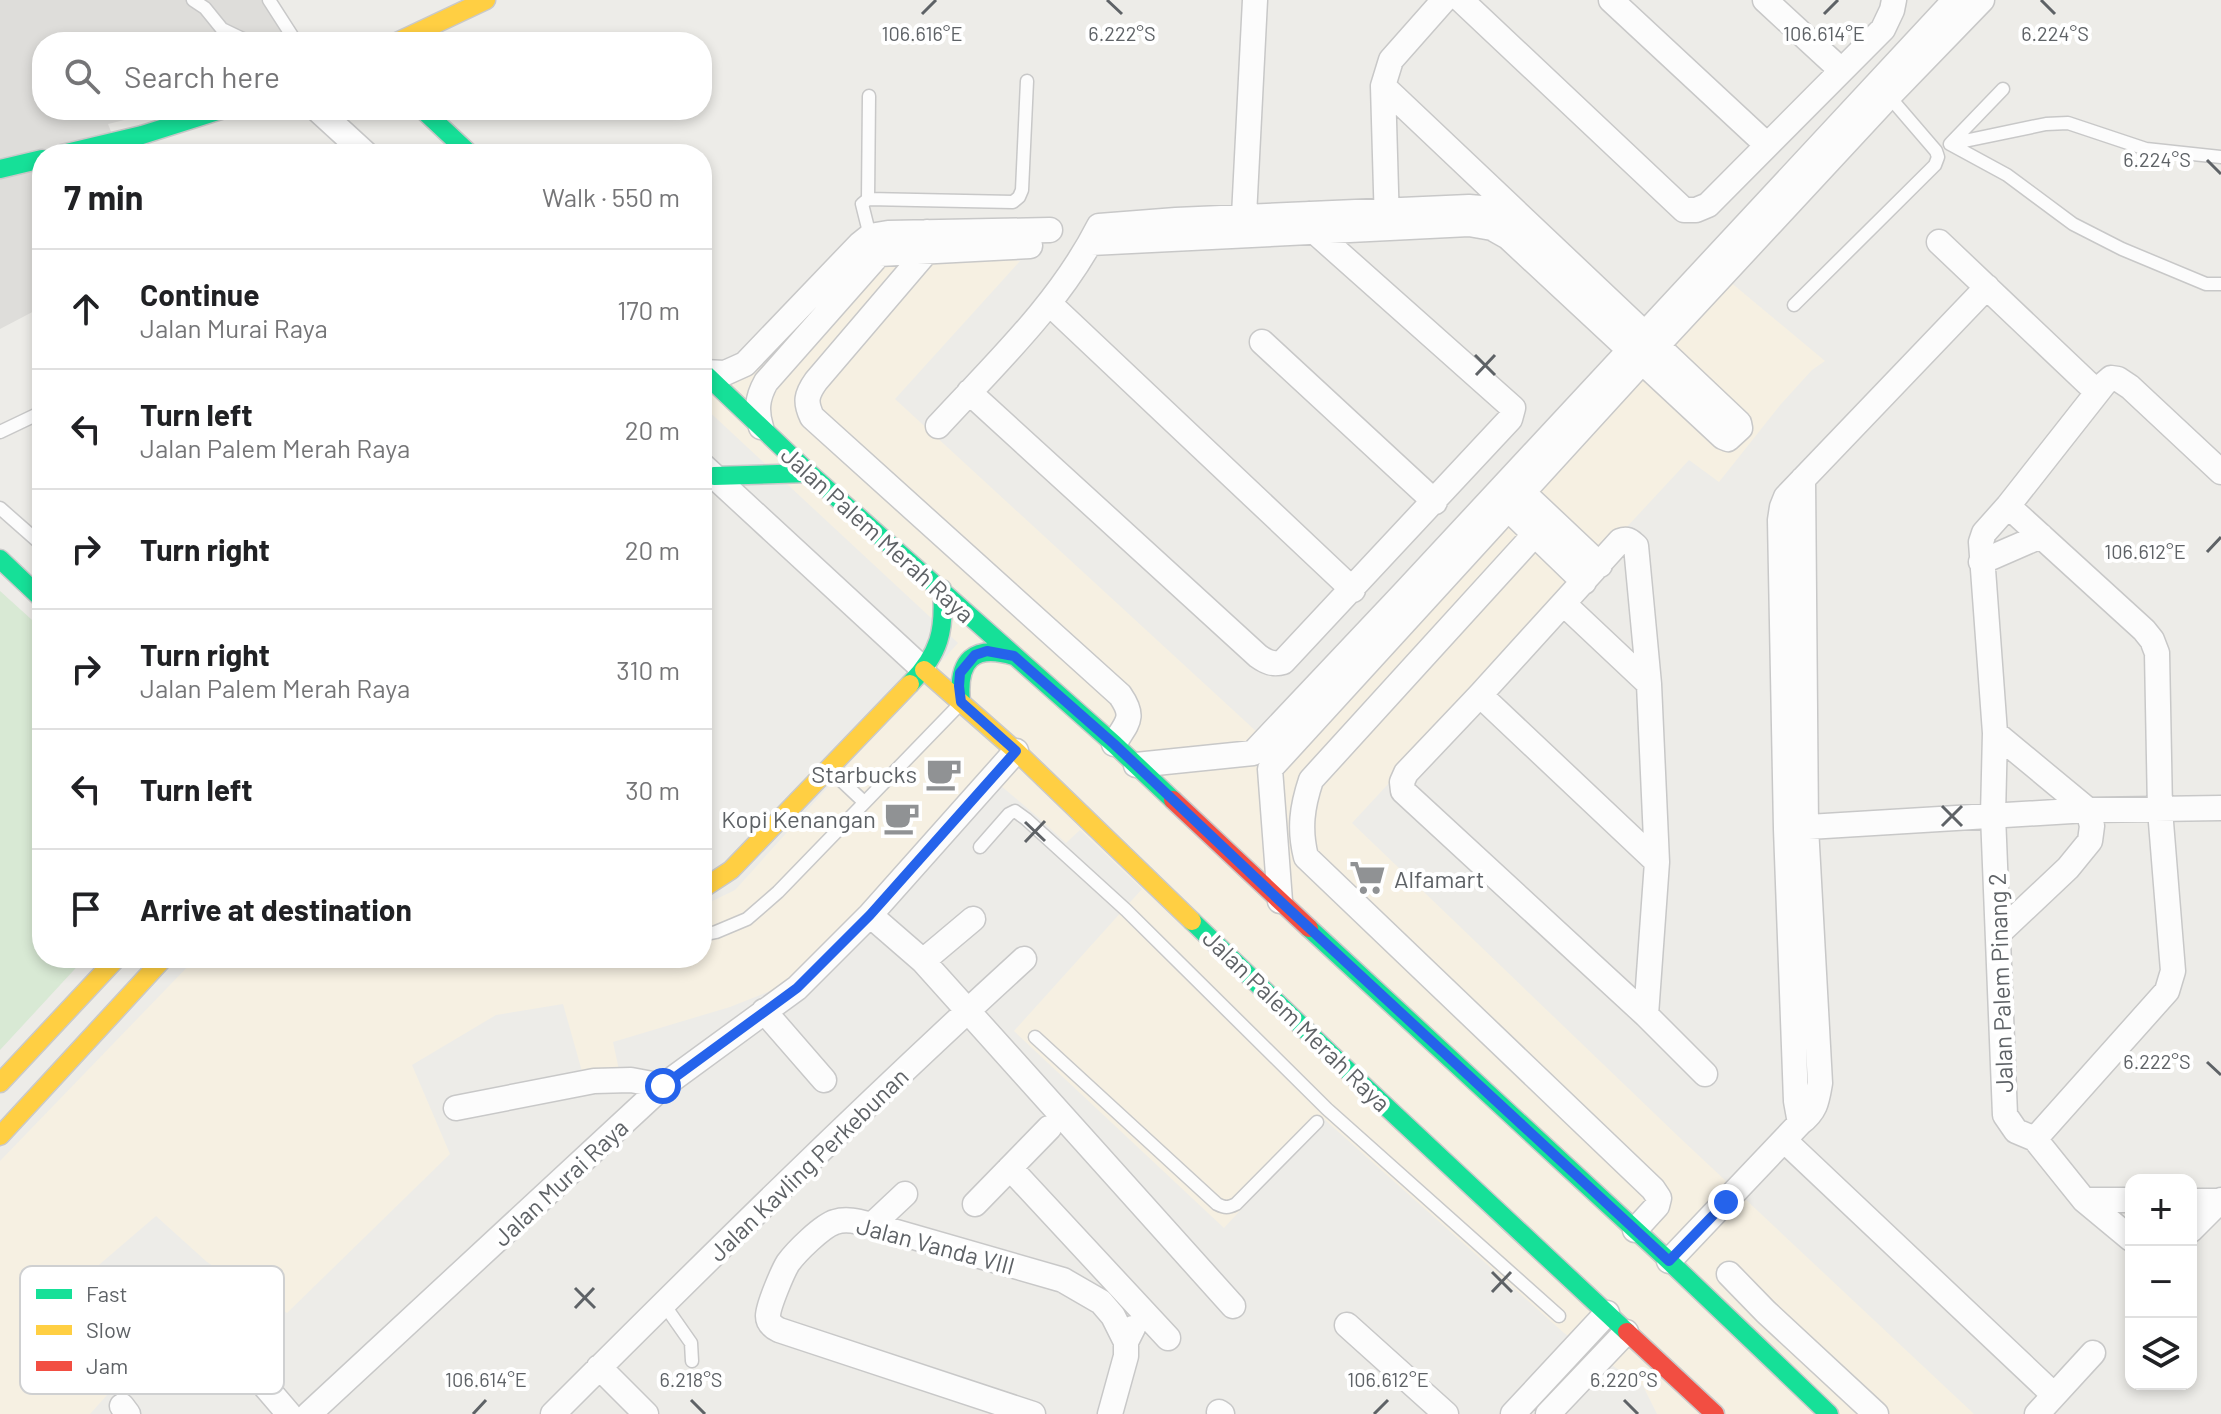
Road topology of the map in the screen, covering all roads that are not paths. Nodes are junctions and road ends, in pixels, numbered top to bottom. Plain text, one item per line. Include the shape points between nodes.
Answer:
1 (193, 0) edge
2 (269, 0) edge
3 (486, 0) edge
4 (1255, 0) edge
5 (1444, 0) edge
6 (1461, 0) edge
7 (1611, 0) edge
8 (1765, 0) edge
9 (1955, 0) edge
10 (1982, 0) edge
11 (1893, 5) edge
12 (228, 32) edge
13 (290, 32) edge
14 (418, 32) edge
15 (1841, 70) junction
16 (1027, 81) dead end
17 (1383, 86) junction
18 (2003, 89) dead end
19 (1883, 90) junction
20 (869, 96) dead end
21 (197, 120) edge
22 (329, 120) edge
23 (434, 120) edge
24 (130, 144) edge
25 (355, 144) edge
26 (459, 144) edge
27 (1950, 144) junction
28 (1767, 145) junction
29 (1938, 157) junction
30 (2221, 157) edge
31 (32, 161) edge
32 (0, 169) edge
33 (868, 199) junction
34 (1244, 216) junction
35 (1386, 219) junction
36 (1522, 219) junction
37 (1312, 222) junction
38 (1175, 229) junction
39 (870, 236) junction
40 (1050, 238) dead end
41 (927, 241) junction
42 (1939, 242) dead end
43 (1570, 280) junction
44 (2221, 284) edge
45 (1987, 287) junction
46 (1050, 304) junction
47 (1794, 305) dead end
48 (1262, 342) dead end
49 (1644, 347) junction
50 (712, 372) edge
51 (712, 380) edge
52 (969, 392) junction
53 (2097, 392) junction
54 (32, 417) edge
55 (938, 426) dead end
56 (761, 427) junction
57 (0, 432) edge
58 (712, 471) edge
59 (2221, 472) edge
60 (809, 473) junction
61 (712, 475) edge
62 (1508, 494) junction
63 (1435, 502) junction
64 (2008, 506) junction
65 (0, 508) edge
66 (1535, 534) junction
67 (32, 536) edge
68 (2041, 536) junction
69 (0, 559) edge
70 (1981, 562) junction
71 (1592, 574) junction
72 (32, 589) edge
73 (942, 589) junction
74 (1353, 590) junction
75 (1564, 604) junction
76 (1014, 656) junction
77 (924, 670) junction
78 (1649, 684) junction
79 (1480, 695) junction
80 (961, 702) junction
81 (1995, 733) junction
82 (1114, 744) junction
83 (1016, 751) junction
84 (1262, 761) junction
85 (1136, 765) junction
86 (829, 769) junction
87 (864, 802) junction
88 (2221, 808) edge
89 (2088, 810) junction
90 (2160, 810) junction
91 (1993, 815) junction
92 (1796, 828) junction
93 (980, 847) dead end
94 (1657, 862) junction
95 (712, 882) edge
96 (1280, 901) junction
97 (870, 915) junction
98 (973, 919) dead end
99 (712, 933) edge
100 (1998, 934) junction
101 (1024, 959) dead end
102 (923, 961) junction
103 (108, 968) edge
104 (155, 968) edge
105 (764, 1011) junction
106 (967, 1012) junction
107 (1646, 1015) junction
108 (1035, 1037) dead end
109 (20, 1061) junction
110 (1705, 1074) dead end
111 (824, 1080) dead end
112 (0, 1083) edge
113 (46, 1085) junction
114 (663, 1086) junction
115 (456, 1108) dead end
116 (1317, 1122) dead end
117 (1049, 1128) dead end
118 (1792, 1132) junction
119 (0, 1136) edge
120 (2035, 1139) junction
121 (1010, 1168) junction
122 (905, 1194) dead end
123 (2084, 1200) junction
124 (2125, 1200) edge
125 (2197, 1201) edge
126 (2221, 1201) edge
127 (975, 1204) dead end
128 (2197, 1224) edge
129 (872, 1225) junction
130 (1635, 1230) junction
131 (2125, 1234) edge
132 (1669, 1261) junction
133 (1729, 1274) dead end
134 (663, 1303) junction
135 (1233, 1306) dead end
136 (1142, 1310) junction
137 (1766, 1312) junction
138 (1607, 1313) junction
139 (1559, 1316) dead end
140 (1347, 1325) dead end
141 (1626, 1332) junction
142 (1745, 1334) junction
143 (1168, 1338) dead end
144 (1126, 1342) junction
145 (2093, 1353) dead end
146 (692, 1361) dead end
147 (599, 1367) junction
148 (1847, 1387) junction
149 (272, 1394) edge
150 (2054, 1395) junction
151 (1826, 1411) edge
152 (1029, 1413) edge
153 (289, 1414) edge
154 (309, 1414) edge
155 (553, 1414) edge
156 (646, 1414) edge
157 (1110, 1414) edge
158 (1446, 1414) edge
159 (1513, 1414) edge
160 (1548, 1414) edge
161 (1715, 1414) edge
162 (1876, 1414) edge
163 (2037, 1414) edge

1 - 12 lane
2 - 13 lane
3 - 14 street
4 - 34 street
5 - 17 street via 1391,60
6 - 28 street via 1684,210 1708,205
7 - 28 street
8 - 15 street
9 - 19 street
10 - 19 street
11 - 15 street via 1883,29
15 - 28 street
16 - 33 lane via 1022,190 1013,202
17 - 35 street
17 - 36 street
18 - 27 lane
19 - 29 lane
19 - 49 street
20 - 33 lane
21 - 24 street
22 - 25 street
23 - 26 street
27 - 29 lane
27 - 30 lane via 2068,123 2146,149
27 - 44 lane via 2007,175 2097,237 2187,277
29 - 47 lane
31 - 32 street
33 - 39 lane via 862,204
34 - 37 street
34 - 38 street
35 - 36 street via 1469,207
35 - 37 street
35 - 43 street via 1492,228
36 - 43 street
37 - 38 street
37 - 63 street via 1513,408 1510,419
38 - 46 street via 1095,234
39 - 41 street via 888,233
39 - 50 street via 745,364 725,373
40 - 41 street
41 - 56 street via 879,254 868,266 766,382 758,405
41 - 82 street via 816,381 806,404 812,417 1120,695 1130,717
42 - 45 street
43 - 49 street
45 - 53 street
45 - 92 street via 1803,479
46 - 52 street
46 - 74 street
48 - 63 street
49 - 62 street
51 - 56 street, Jalan Palem Merah Raya
52 - 55 street
52 - 74 street via 1267,662 1283,662
53 - 59 street via 2111,378 2118,379
53 - 64 street, Jalan Palem Pinang 2
54 - 57 lane
56 - 60 street, Jalan Palem Merah Raya
58 - 60 street
60 - 73 street, Jalan Palem Merah Raya
61 - 77 street, Jalan Palem Merah Raya
62 - 66 street
62 - 71 street
62 - 84 street
63 - 74 street
64 - 68 street
64 - 70 street, Jalan Palem Pinang 2 via 1984,533
65 - 67 lane
66 - 71 street
66 - 130 street via 1311,780 1302,808 1301,838 1306,857 1653,1189 1657,1206
68 - 70 street
68 - 90 street via 2152,640 2157,653
69 - 72 street
70 - 81 street, Jalan Palem Pinang 2
71 - 75 street
71 - 78 street via 1620,541 1636,546
73 - 76 street, Jalan Palem Merah Raya
73 - 77 street via 941,641
75 - 78 street
75 - 79 street
76 - 80 street via 987,651 975,655 960,673
76 - 82 street, Jalan Palem Merah Raya
77 - 80 street, Jalan Palem Merah Raya
77 - 86 street
78 - 94 street
79 - 94 street
79 - 107 street via 1406,773 1403,791
80 - 83 street, Jalan Palem Merah Raya
80 - 87 lane
81 - 89 street
81 - 91 street, Jalan Palem Pinang 2
82 - 85 street, Jalan Palem Merah Raya
83 - 97 street, Jalan Murai Raya
83 - 138 street, Jalan Palem Merah Raya
84 - 85 street
84 - 96 street
85 - 96 street, Jalan Palem Merah Raya
86 - 87 lane
86 - 95 street via 731,870
87 - 99 lane via 747,919
88 - 90 street
89 - 90 street
89 - 91 street
89 - 100 street via 2090,841
90 - 120 street via 2171,981
91 - 92 street
91 - 100 street, Jalan Palem Pinang 2
92 - 118 street via 1820,1083 1816,1106
93 - 139 lane via 1009,814 1015,811 1026,819 1327,1109
94 - 107 street
96 - 130 street, Jalan Palem Merah Raya
97 - 102 street
97 - 105 street, Jalan Murai Raya via 797,988
98 - 102 street
100 - 120 street, Jalan Palem Pinang 2 via 2005,1115 2016,1131
101 - 106 street, Jalan Kavling Perkebunan
102 - 106 street
103 - 109 street
104 - 113 street
105 - 111 street
105 - 114 street, Jalan Murai Raya
106 - 134 street, Jalan Kavling Perkebunan
106 - 135 street
107 - 110 street
108 - 116 lane via 1223,1207 1236,1204
109 - 112 street
109 - 113 street
113 - 119 street
114 - 115 street via 605,1080
114 - 154 street, Jalan Murai Raya
117 - 121 street
118 - 132 street
118 - 150 street
120 - 123 street, Jalan Palem Pinang 2
121 - 127 street
121 - 136 street
122 - 129 street
123 - 124 street
123 - 131 street, Jalan Palem Pinang 2
125 - 126 street
126 - 128 street
129 - 144 street, Jalan Vanda VIII via 1063,1280 1101,1302
129 - 152 street, Jalan Vanda VIII via 835,1222 791,1259 768,1315 771,1325
130 - 132 street, Jalan Palem Merah Raya
132 - 142 street, Jalan Palem Merah Raya
133 - 137 street
134 - 146 lane via 688,1337
134 - 147 street, Jalan Kavling Perkebunan
136 - 143 street
136 - 144 street
137 - 142 street
137 - 148 street
138 - 141 street, Jalan Palem Merah Raya
138 - 159 street
140 - 158 street
141 - 160 street
141 - 161 street, Jalan Palem Merah Raya
142 - 151 street, Jalan Palem Merah Raya
144 - 157 street
145 - 150 street
147 - 155 street, Jalan Kavling Perkebunan
147 - 156 street
148 - 151 street
148 - 162 street
149 - 153 street
150 - 163 street

